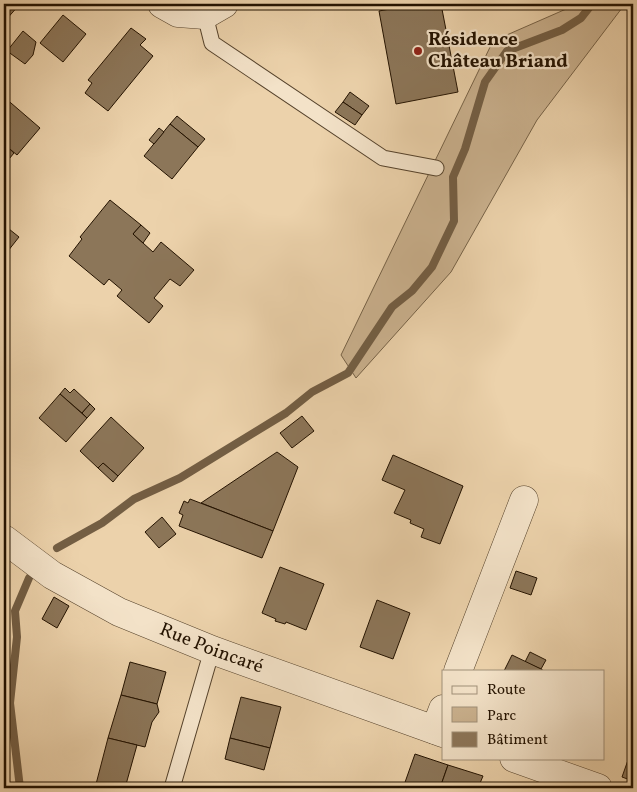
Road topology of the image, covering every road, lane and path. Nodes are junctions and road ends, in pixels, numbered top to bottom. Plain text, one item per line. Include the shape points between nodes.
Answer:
1 (162, 4) edge
2 (215, 10) edge
3 (436, 168) dead end
4 (524, 500) dead end
5 (4, 538) edge
6 (212, 650) junction
7 (458, 670) edge
8 (441, 724) edge
9 (520, 760) edge
10 (172, 788) edge
11 (598, 788) edge

1 - 2 street via 178,13
2 - 3 lane via 212,43 383,158
4 - 7 street
5 - 6 street, Rue Poincaré via 52,575 119,612
6 - 8 street, Rue Poincaré
6 - 10 lane
9 - 11 street

